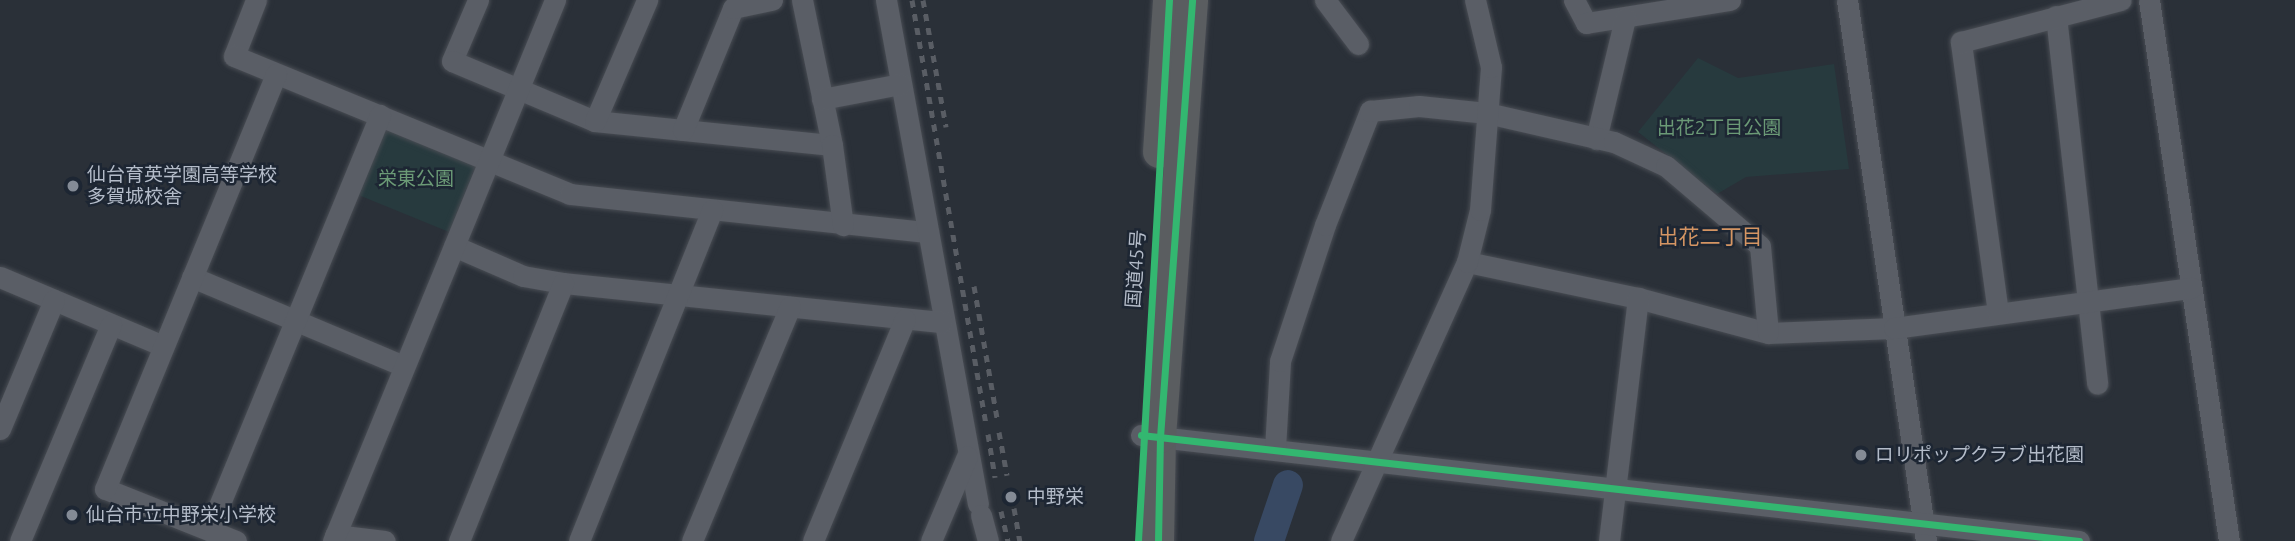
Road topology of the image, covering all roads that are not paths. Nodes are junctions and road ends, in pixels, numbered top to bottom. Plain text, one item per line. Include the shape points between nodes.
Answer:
1 (256, 0) edge
2 (478, 0) edge
3 (555, 0) edge
4 (647, 0) edge
5 (772, 0) edge
6 (802, 0) edge
7 (886, 0) edge
8 (1168, 0) edge
9 (1192, 0) edge
10 (1325, 0) edge
11 (1475, 0) edge
12 (1574, 0) edge
13 (1730, 0) edge
14 (1847, 0) edge
15 (2121, 0) edge
16 (2149, 0) edge
17 (2056, 16) junction
18 (1625, 18) junction
19 (1358, 44) dead end
20 (276, 74) junction
21 (901, 84) junction
22 (518, 89) junction
23 (822, 99) junction
24 (1487, 113) junction
25 (380, 114) junction
26 (595, 121) junction
27 (683, 130) junction
28 (1596, 139) junction
29 (832, 145) junction
30 (489, 159) junction
31 (712, 210) junction
32 (843, 225) junction
33 (928, 232) junction
34 (454, 246) junction
35 (1467, 262) junction
36 (0, 277) edge
37 (192, 277) junction
38 (563, 283) junction
39 (2191, 288) junction
40 (677, 296) junction
41 (1638, 298) junction
42 (54, 300) junction
43 (2088, 302) junction
44 (790, 307) junction
45 (1998, 313) junction
46 (905, 319) junction
47 (295, 321) junction
48 (942, 322) junction
49 (111, 324) junction
50 (1894, 328) junction
51 (1768, 333) junction
52 (163, 346) junction
53 (404, 366) junction
54 (2097, 384) dead end
55 (0, 429) edge
56 (1151, 436) junction
57 (1275, 449) junction
58 (967, 456) junction
59 (1377, 462) junction
60 (1615, 488) junction
61 (209, 530) junction
62 (1924, 532) edge
63 (334, 538) edge
64 (20, 541) edge
65 (236, 541) edge
66 (385, 541) edge
67 (459, 541) edge
68 (579, 541) edge
69 (692, 541) edge
70 (813, 541) edge
71 (931, 541) edge
72 (988, 541) edge
73 (1138, 541) edge
74 (1158, 541) edge
75 (1341, 541) edge
76 (1609, 541) edge
77 (2080, 541) edge
78 (2229, 541) edge

1 - 20 street via 234,56
2 - 22 street via 452,61
3 - 22 street
4 - 26 street
5 - 27 street via 733,8
6 - 23 street
7 - 21 street
8 - 56 highway, 国道45号
9 - 56 highway, 国道45号
10 - 19 street
11 - 24 street via 1491,68
12 - 18 street via 1586,23
13 - 18 street
14 - 50 street
15 - 17 street
16 - 39 street
17 - 43 street
17 - 45 street via 1961,42
18 - 28 street
20 - 25 street
20 - 37 street
21 - 23 street
21 - 33 street
22 - 26 street
22 - 30 street
23 - 29 street
24 - 28 street
24 - 35 street via 1480,210
24 - 57 street via 1419,106 1370,111 1325,225 1280,361
25 - 30 street
25 - 47 street
26 - 27 street
27 - 29 street
28 - 51 street via 1614,142 1666,166 1760,246
29 - 32 street
30 - 31 street via 570,194
30 - 34 street
31 - 32 street
31 - 40 street
32 - 33 street
33 - 48 street
34 - 38 street via 523,276
34 - 53 street
35 - 41 street
35 - 59 street
36 - 42 street
37 - 47 street
37 - 52 street
38 - 40 street
38 - 67 street
39 - 43 street
39 - 78 street
40 - 44 street
40 - 68 street
41 - 51 street
41 - 60 street
42 - 49 street
42 - 55 street
43 - 45 street
43 - 54 street
44 - 46 street
44 - 69 street
45 - 50 street
46 - 48 street
46 - 70 street
47 - 53 street
47 - 61 street
48 - 58 street
49 - 52 street
49 - 64 street
50 - 51 street
50 - 62 street
52 - 61 street via 105,489
53 - 63 street
56 - 57 street
56 - 73 highway, 国道45号
56 - 74 highway, 国道45号
57 - 59 street
58 - 71 street
58 - 72 street
59 - 60 street
59 - 75 street
60 - 62 street
60 - 76 street
61 - 65 street
62 - 77 street
63 - 66 street

